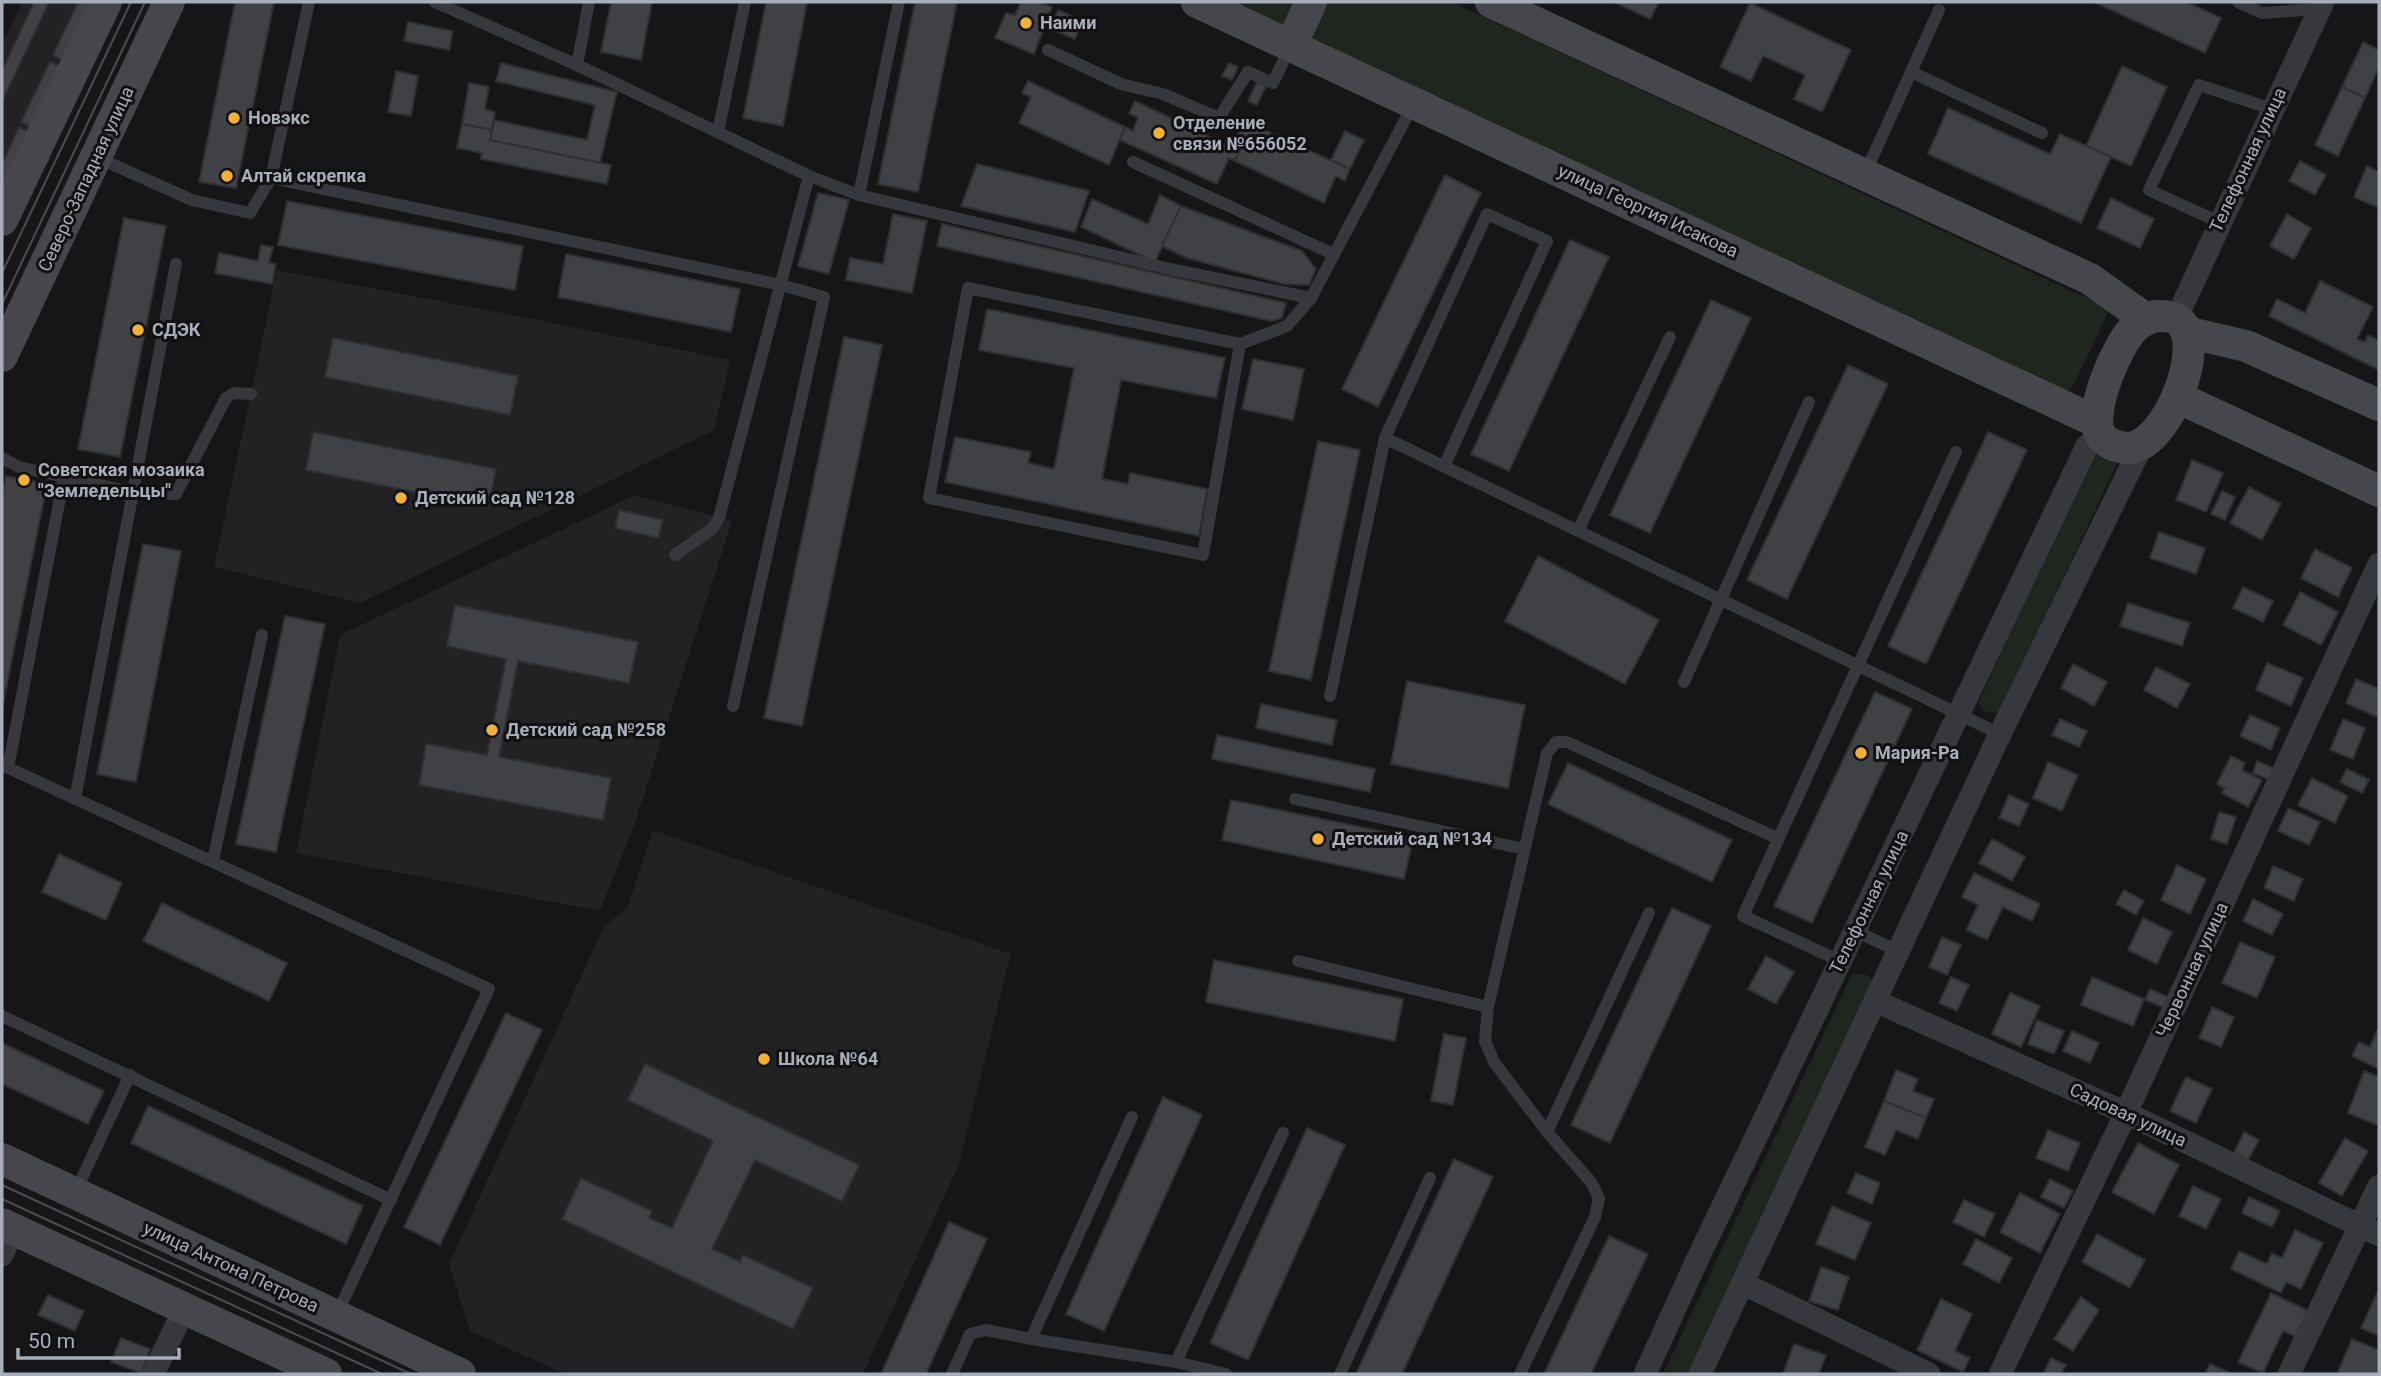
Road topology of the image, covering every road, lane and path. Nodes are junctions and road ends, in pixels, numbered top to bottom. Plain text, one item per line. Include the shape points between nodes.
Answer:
1 (106, 2) edge
2 (169, 2) edge
3 (309, 2) edge
4 (589, 2) edge
5 (745, 2) edge
6 (899, 2) edge
7 (1197, 2) edge
8 (1311, 2) edge
9 (1491, 2) edge
10 (2238, 2) edge
11 (440, 3) edge
12 (2315, 4) edge
13 (1939, 10) dead end
14 (1291, 44) junction
15 (1048, 50) dead end
16 (577, 65) junction
17 (1911, 72) junction
18 (1415, 102) junction
19 (2272, 109) junction
20 (718, 132) junction
21 (2042, 133) dead end
22 (96, 156) junction
23 (1133, 162) dead end
24 (1864, 174) junction
25 (809, 176) junction
26 (271, 178) junction
27 (859, 195) junction
28 (2, 220) edge
29 (2219, 222) junction
30 (1332, 254) junction
31 (176, 264) dead end
32 (781, 285) junction
33 (1311, 298) junction
34 (2170, 323) junction
35 (1670, 337) dead end
36 (1240, 344) junction
37 (2, 356) edge
38 (251, 394) dead end
39 (2177, 397) junction
40 (1809, 402) dead end
41 (2379, 405) edge
42 (2099, 429) junction
43 (1385, 438) junction
44 (2142, 445) junction
45 (1956, 452) dead end
46 (2, 458) edge
47 (1444, 466) junction
48 (64, 477) junction
49 (2379, 491) edge
50 (132, 492) junction
51 (1578, 531) junction
52 (674, 555) dead end
53 (2379, 564) edge
54 (1721, 599) junction
55 (262, 635) dead end
56 (1858, 665) junction
57 (1684, 681) dead end
58 (1329, 696) dead end
59 (733, 706) dead end
60 (1960, 715) junction
61 (2000, 734) junction
62 (5, 766) edge
63 (75, 799) junction
64 (1295, 799) dead end
65 (1779, 839) junction
66 (1524, 849) junction
67 (213, 860) junction
68 (1649, 913) dead end
69 (1855, 931) junction
70 (1898, 951) junction
71 (1298, 961) dead end
72 (1840, 961) junction
73 (1875, 1001) junction
74 (1488, 1007) junction
75 (2, 1016) edge
76 (130, 1076) junction
77 (2126, 1113) junction
78 (1132, 1117) dead end
79 (1547, 1132) junction
80 (1283, 1133) dead end
81 (2, 1160) edge
82 (1430, 1178) dead end
83 (2379, 1186) edge
84 (75, 1194) junction
85 (391, 1199) junction
86 (2370, 1230) edge
87 (6, 1236) edge
88 (1744, 1284) junction
89 (185, 1308) junction
90 (336, 1317) junction
91 (1031, 1339) junction
92 (1176, 1362) junction
93 (153, 1374) edge
94 (326, 1374) edge
95 (460, 1374) edge
96 (952, 1374) edge
97 (1226, 1374) edge
98 (1340, 1374) edge
99 (1520, 1374) edge
100 (1645, 1374) edge
101 (1700, 1374) edge
102 (1929, 1374) edge
103 (2000, 1374) edge
104 (2289, 1374) edge

1 - 28 street
2 - 22 street, Северо-Западная улица
3 - 26 lane
4 - 16 lane
5 - 20 lane
6 - 27 lane
7 - 14 street, улица Георгия Исакова
8 - 14 street
9 - 24 street
10 - 12 lane via 2262,13
11 - 16 lane
12 - 19 street, Телефонная улица
13 - 17 lane
14 - 15 lane via 1273,83 1248,72 1219,118 1163,94 1121,84
14 - 18 street, улица Георгия Исакова
16 - 20 lane
17 - 21 lane
17 - 24 lane
18 - 30 lane
18 - 42 street, улица Георгия Исакова
19 - 29 street, Телефонная улица
19 - 29 lane via 2199,85 2149,190
20 - 25 lane
22 - 26 lane via 192,200 250,213
22 - 37 street, Северо-Западная улица
23 - 30 lane
24 - 34 street via 2090,279
25 - 27 lane
25 - 32 lane
26 - 32 lane
27 - 33 lane
29 - 34 street, Телефонная улица
30 - 33 lane
31 - 50 lane
32 - 52 lane via 719,518 712,529
32 - 59 lane via 824,296
33 - 36 lane via 1287,326
34 - 39 street via 2188,348
34 - 41 street via 2246,346
34 - 42 street via 2135,327 2114,361 2100,400
35 - 51 lane
36 - 36 lane via 1203,555 929,498 968,288
38 - 50 lane via 234,393 226,398 176,494
39 - 44 street via 2156,434
39 - 49 street
40 - 54 lane
42 - 44 street, улица Георгия Исакова via 2119,447
42 - 60 street, Телефонная улица
43 - 47 lane
43 - 47 lane via 1486,214 1547,241
43 - 58 lane
44 - 61 street
45 - 56 lane
46 - 48 lane via 19,467
47 - 51 lane
48 - 50 lane
48 - 62 lane
50 - 63 lane
51 - 54 lane
53 - 77 street, Червонная улица
54 - 56 lane
54 - 57 lane
55 - 67 lane
56 - 60 lane
56 - 65 lane
60 - 61 lane
60 - 69 street, Телефонная улица
61 - 70 street
62 - 63 lane
63 - 67 lane
64 - 66 lane
65 - 66 lane via 1567,742 1556,742 1547,752
65 - 72 lane via 1743,916
66 - 74 lane
67 - 85 lane via 489,989
68 - 79 lane
69 - 70 lane
69 - 72 street, Телефонная улица
70 - 73 street
71 - 74 lane
72 - 100 street, Телефонная улица
73 - 77 street, Садовая улица
73 - 88 street
74 - 79 lane via 1485,1041 1494,1062
75 - 76 lane
76 - 84 lane
76 - 85 lane
77 - 86 street, Садовая улица
77 - 103 street, Червонная улица
78 - 91 lane
79 - 99 lane via 1591,1182 1599,1198 1595,1217
80 - 92 lane
81 - 84 street, улица Антона Петрова
82 - 98 lane
83 - 86 street
84 - 90 street, улица Антона Петрова
85 - 90 lane
86 - 104 street
87 - 89 street
88 - 101 street
88 - 102 street
89 - 93 street
89 - 94 street
90 - 95 street, улица Антона Петрова
91 - 92 lane
91 - 96 lane via 986,1330 970,1334
92 - 97 lane

